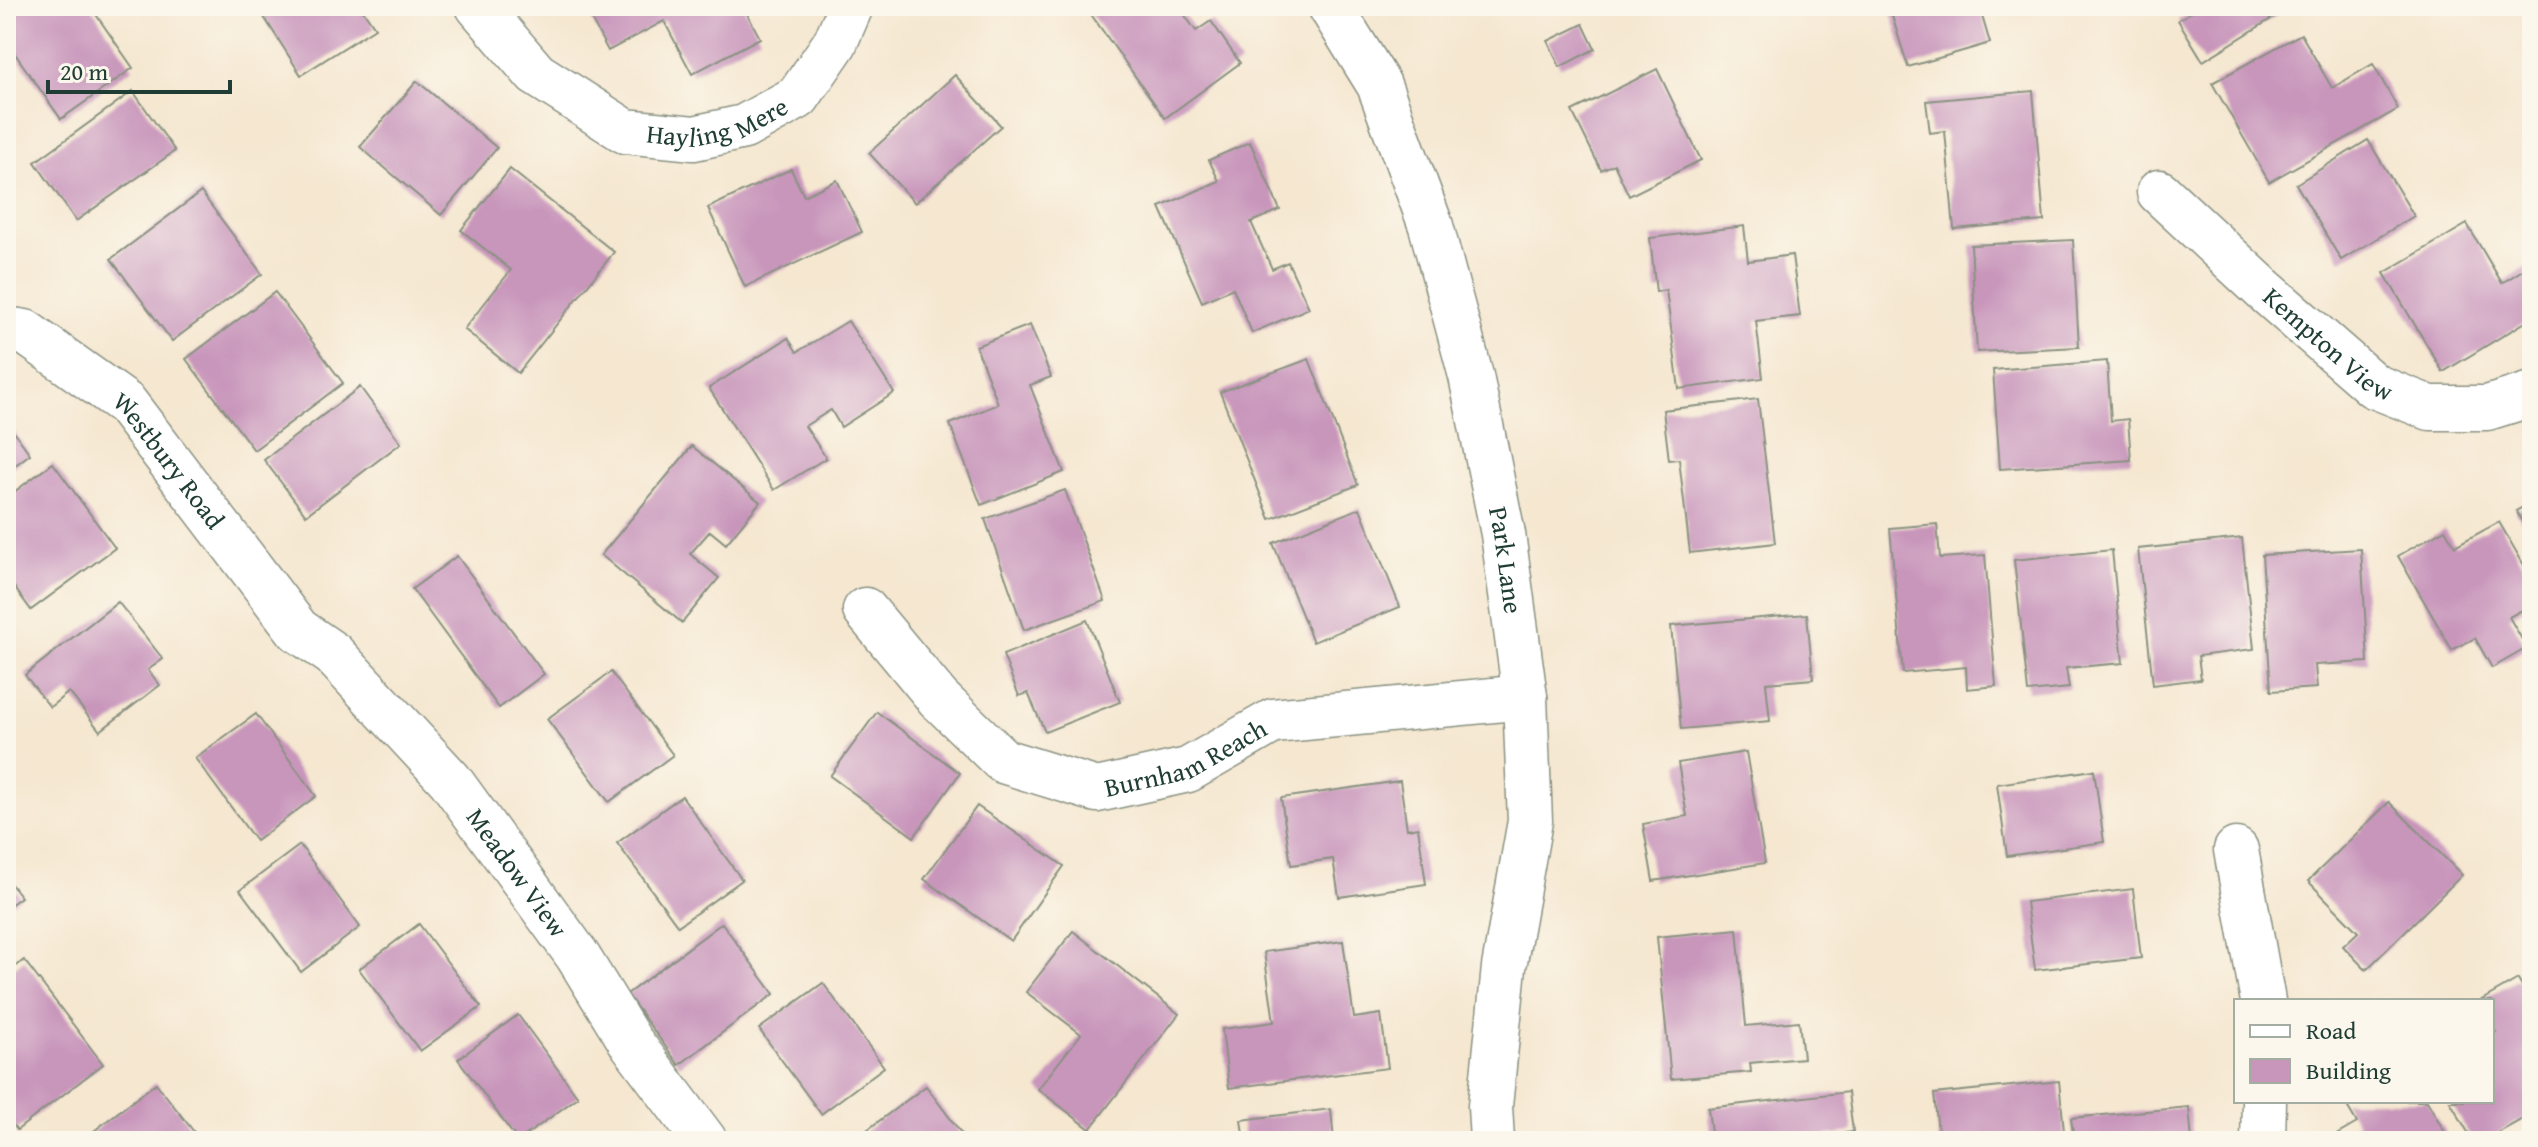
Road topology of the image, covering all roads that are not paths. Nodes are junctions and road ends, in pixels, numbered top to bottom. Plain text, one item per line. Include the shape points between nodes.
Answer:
1 (478, 6) edge
2 (851, 6) edge
3 (1330, 6) edge
4 (2159, 192) dead end
5 (6, 329) edge
6 (2532, 394) edge
7 (865, 610) dead end
8 (298, 630) joint
9 (1525, 697) junction
10 (2236, 850) dead end
11 (2263, 999) edge
12 (2264, 1103) edge
13 (705, 1141) edge
14 (1492, 1141) edge
15 (2263, 1141) edge

1 - 2 street, Hayling Mere via 536,74 625,131 694,138 744,127 798,97 835,43
3 - 9 street, Park Lane via 1379,85 1431,226 1471,376 1500,519
4 - 6 street, Kempton View via 2374,386 2430,408 2487,408
5 - 8 street, Westbury Road via 25,332 126,404
7 - 9 street, Burnham Reach via 938,698 1003,761 1097,790 1188,770 1273,721
8 - 13 street, Meadow View via 333,654 450,780
9 - 14 street, Park Lane via 1530,821 1504,967 1490,1106
10 - 11 street
12 - 15 street

